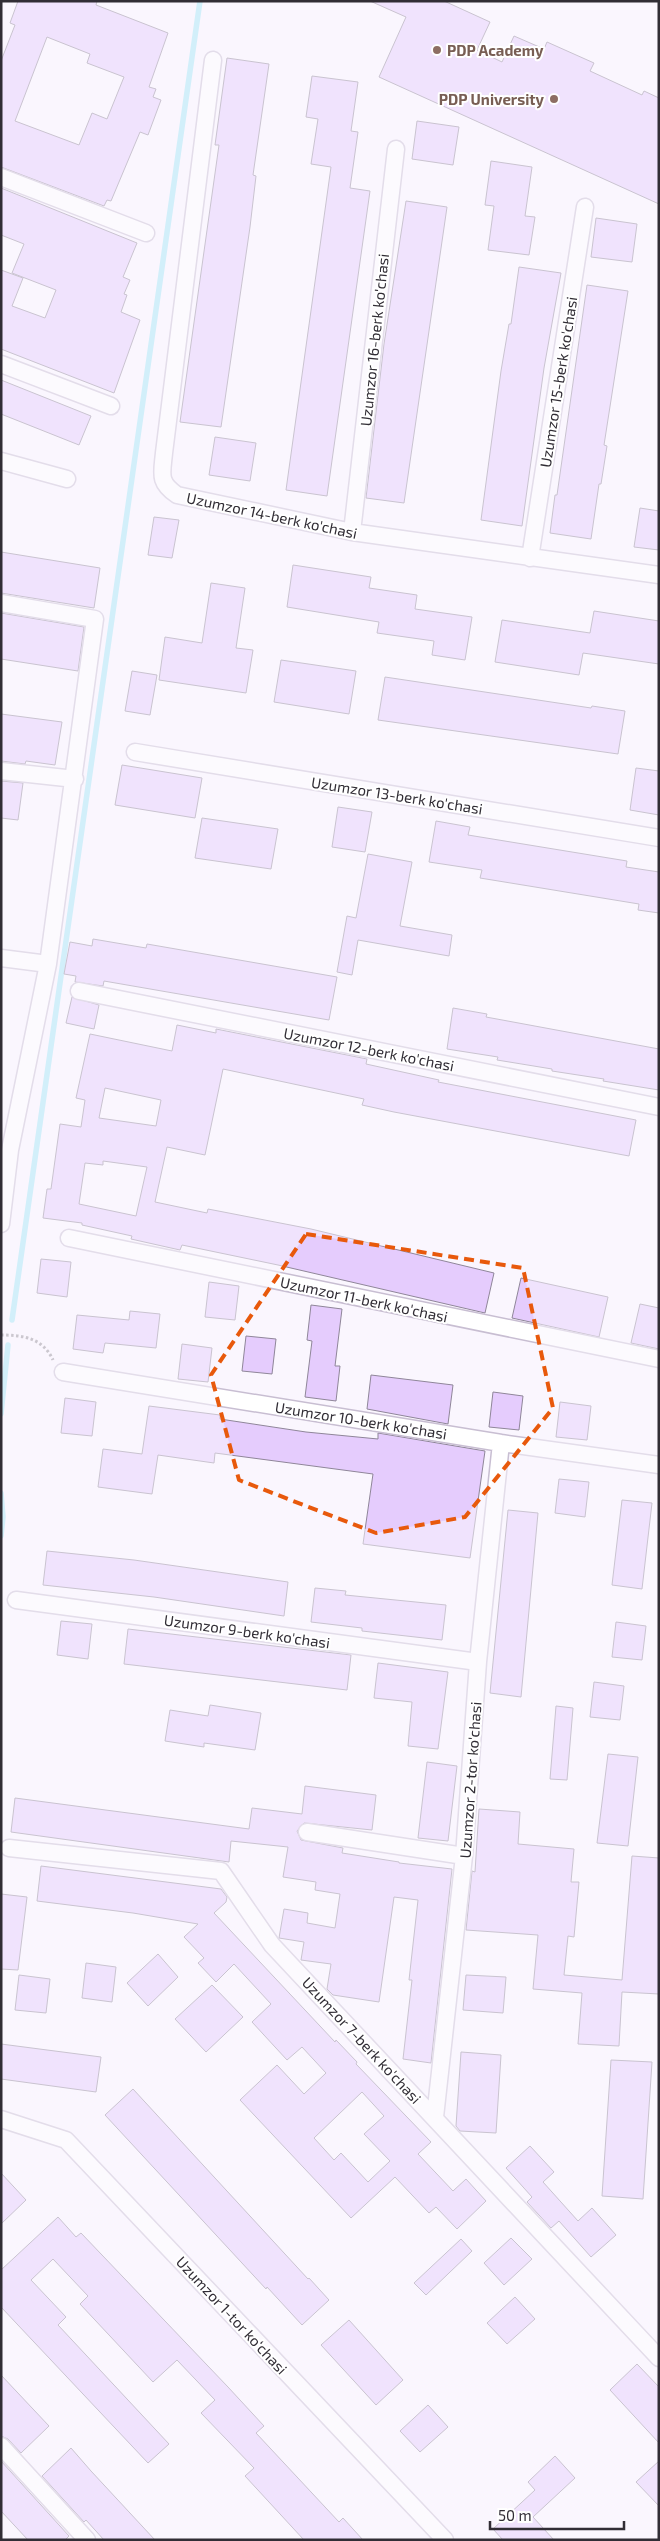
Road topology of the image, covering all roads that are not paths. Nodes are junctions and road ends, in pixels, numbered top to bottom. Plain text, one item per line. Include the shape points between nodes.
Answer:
1 (213, 60) dead end
2 (396, 149) dead end
3 (1, 177) edge
4 (585, 207) dead end
5 (146, 233) dead end
6 (1, 364) edge
7 (111, 406) dead end
8 (1, 461) edge
9 (68, 479) dead end
10 (352, 532) junction
11 (530, 558) junction
12 (659, 575) edge
13 (1, 604) edge
14 (135, 752) dead end
15 (1, 771) edge
16 (74, 779) junction
17 (659, 838) edge
18 (1, 958) edge
19 (48, 964) junction
20 (79, 990) dead end
21 (659, 1107) edge
22 (6, 1150) edge
23 (1, 1224) edge
24 (69, 1238) dead end
25 (659, 1360) edge
26 (63, 1372) road end
27 (501, 1443) junction
28 (659, 1465) edge
29 (16, 1600) dead end
30 (478, 1662) junction
31 (307, 1832) dead end
32 (9, 1848) dead end
33 (464, 1856) junction
34 (435, 2117) junction
35 (1, 2119) edge
36 (659, 2358) edge
37 (1, 2446) edge
38 (87, 2540) edge
39 (445, 2540) edge

1 - 10 street, Uzumzor 14-berk ko'chasi via 164,481 166,487 177,495
2 - 10 street, Uzumzor 16-berk ko'chasi
3 - 5 street
4 - 11 street, Uzumzor 15-berk ko'chasi
6 - 7 street
8 - 9 street
10 - 11 street, Uzumzor 14-berk ko'chasi
11 - 12 street, Uzumzor 14-berk ko'chasi
13 - 16 street via 95,619
14 - 17 street, Uzumzor 13-berk ko'chasi
15 - 16 street
16 - 19 street
18 - 19 street
19 - 22 street
20 - 21 street, Uzumzor 12-berk ko'chasi
22 - 23 street
24 - 25 street, Uzumzor 11-berk ko'chasi
26 - 27 street, Uzumzor 10-berk ko'chasi
27 - 28 street, Uzumzor 10-berk ko'chasi
27 - 30 street, Uzumzor 2-tor ko'chasi
29 - 30 street, Uzumzor 9-berk ko'chasi
30 - 33 street, Uzumzor 2-tor ko'chasi
31 - 33 street
32 - 34 street, Uzumzor 7-berk ko'chasi via 222,1871 272,1945
33 - 34 street, Uzumzor 2-tor ko'chasi
34 - 36 street, Uzumzor 7-berk ko'chasi
35 - 39 street, Uzumzor 1-tor ko‘chasi via 66,2140
37 - 38 street

